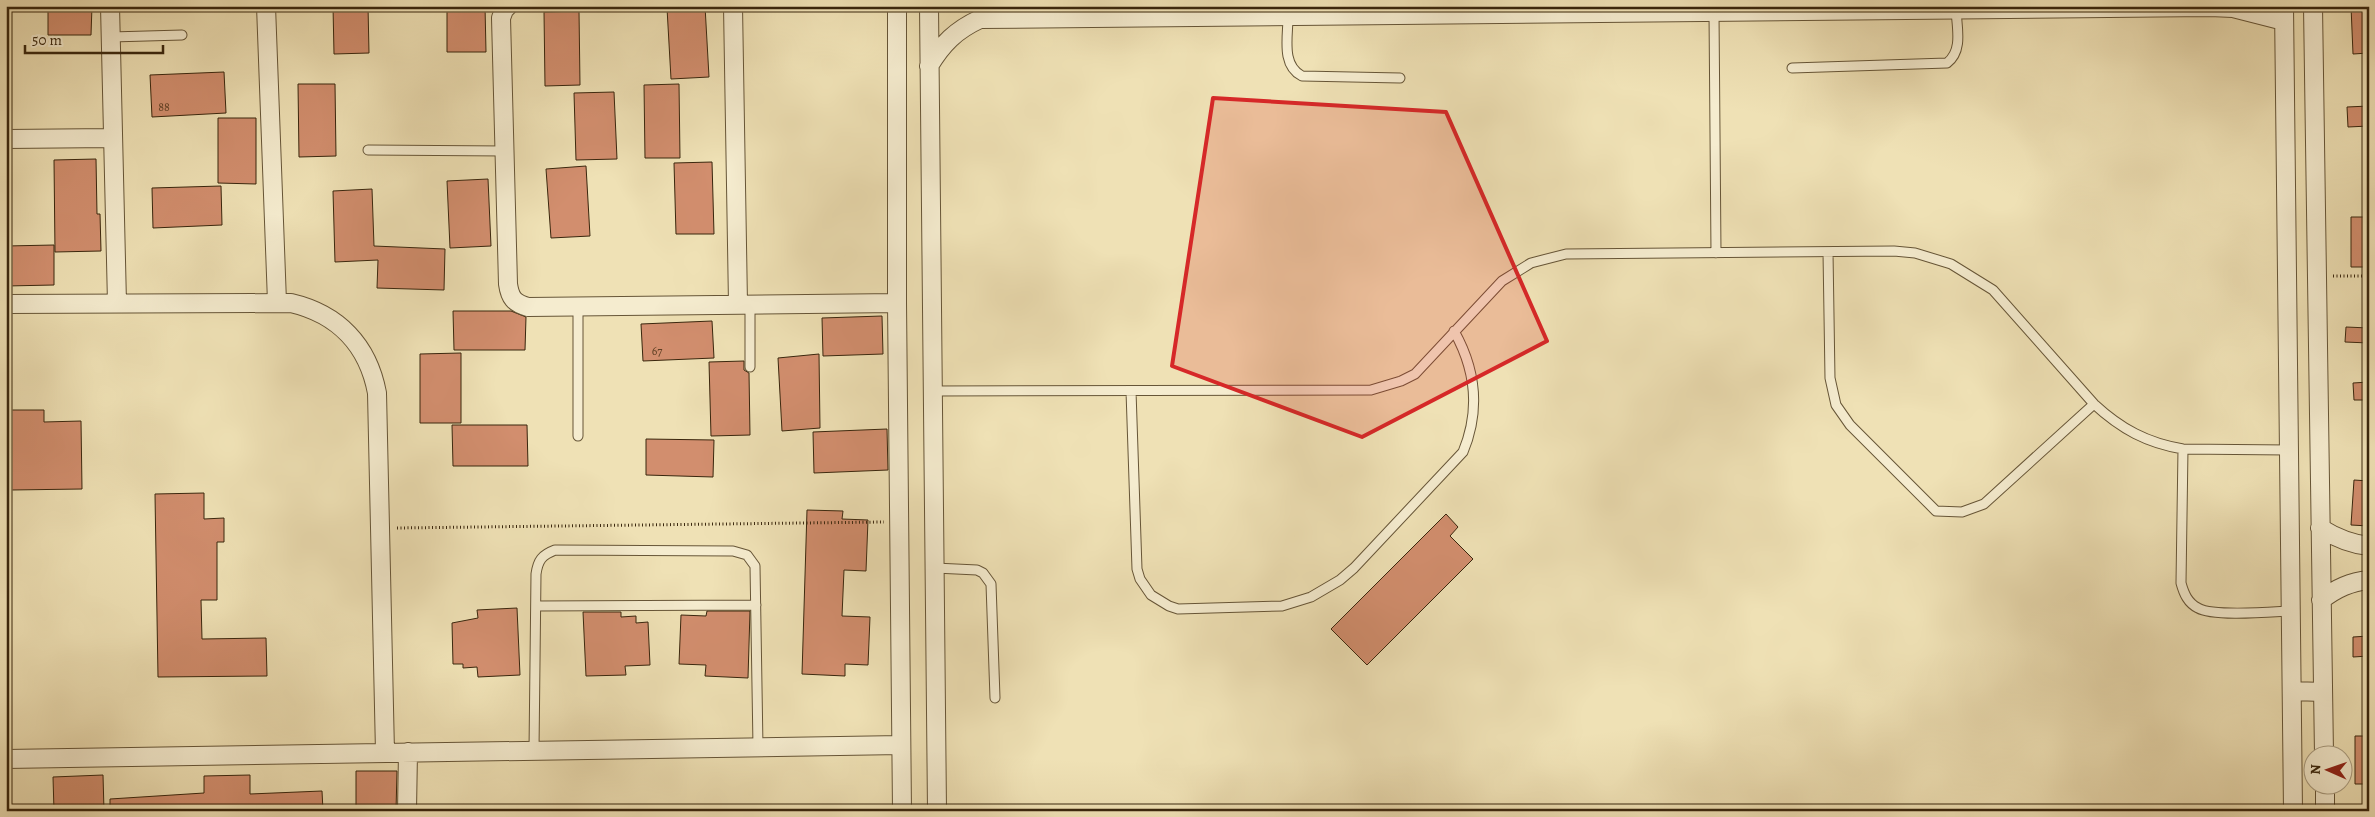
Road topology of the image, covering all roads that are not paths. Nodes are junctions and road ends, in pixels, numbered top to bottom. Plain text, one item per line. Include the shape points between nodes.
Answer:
1 (110, 6) edge
2 (266, 6) edge
3 (508, 6) edge
4 (733, 6) edge
5 (897, 6) edge
6 (929, 6) edge
7 (2314, 6) edge
8 (1830, 9) edge
9 (1956, 10) junction
10 (1146, 12) edge
11 (1714, 13) junction
12 (2284, 14) edge
13 (1288, 17) junction
14 (182, 35) dead end
15 (111, 36) junction
16 (6, 58) edge
17 (6, 63) edge
18 (929, 66) junction
19 (1792, 68) dead end
20 (1400, 78) dead end
21 (112, 138) junction
22 (6, 139) edge
23 (368, 150) dead end
24 (504, 151) junction
25 (1828, 252) junction
26 (1716, 253) junction
27 (2287, 268) junction
28 (2317, 272) junction
29 (276, 302) junction
30 (897, 303) junction
31 (6, 304) edge
32 (117, 304) junction
33 (744, 304) junction
34 (578, 306) junction
35 (1454, 331) junction
36 (750, 367) dead end
37 (933, 391) junction
38 (1131, 391) junction
39 (2094, 404) junction
40 (578, 436) dead end
41 (2183, 449) junction
42 (2289, 450) junction
43 (2320, 528) junction
44 (2369, 546) edge
45 (935, 568) junction
46 (2369, 580) edge
47 (2321, 600) junction
48 (756, 605) junction
49 (536, 606) junction
50 (2290, 611) junction
51 (2292, 691) junction
52 (2323, 692) junction
53 (995, 698) dead end
54 (2324, 744) edge
55 (901, 745) junction
56 (758, 747) junction
57 (534, 750) junction
58 (385, 752) junction
59 (408, 752) junction
60 (6, 759) edge
61 (2325, 794) edge
62 (407, 811) edge
63 (902, 811) edge
64 (938, 811) edge
65 (2293, 811) edge
66 (2325, 811) edge

1 - 15 street
2 - 29 street
3 - 24 street via 501,18
4 - 33 street
5 - 30 street
6 - 18 street
7 - 28 street
8 - 9 street
8 - 11 street
9 - 12 street via 2210,7
9 - 19 lane via 1958,48 1947,63
10 - 13 street
10 - 18 street via 980,19 950,38
11 - 13 street
11 - 26 lane
12 - 27 street
13 - 20 lane via 1287,57 1293,70 1302,76
14 - 15 lane
15 - 21 street
16 - 17 lane
18 - 37 street
21 - 22 street
21 - 32 street
23 - 24 lane
24 - 34 street via 510,295 517,304 528,307
25 - 26 lane
25 - 39 lane via 1914,253 1966,271 1993,290
25 - 39 lane via 1830,378 1836,405 1850,424 1936,511 1962,512 1984,504
26 - 35 lane via 1566,254 1548,257 1531,263 1502,281
27 - 28 street
27 - 42 street
28 - 43 street
29 - 32 street
29 - 58 street via 306,307 332,319 354,339 370,364 377,393
30 - 33 street
30 - 55 street
31 - 32 street
33 - 34 street
33 - 36 lane
34 - 40 lane
35 - 38 lane via 1415,374 1371,390
35 - 38 lane via 1469,362 1474,397 1471,427 1463,452 1340,580 1311,597 1282,606 1178,609 1160,602 1145,588 1137,569
37 - 38 lane
37 - 45 street
39 - 41 lane via 2137,436
41 - 42 lane
41 - 50 lane via 2182,583 2186,597 2196,608 2209,612
42 - 50 street
43 - 44 street via 2337,539
43 - 47 street
45 - 53 lane via 977,570 991,584
45 - 64 street
46 - 47 street via 2337,588
47 - 52 street
48 - 49 lane
48 - 49 lane via 755,566 746,555 733,551 555,550 545,554 538,563
48 - 56 lane
49 - 57 lane
50 - 51 street
51 - 52 street
51 - 65 street
52 - 54 street
55 - 56 street
55 - 63 street
56 - 57 street
57 - 59 street
58 - 59 street
58 - 60 street
59 - 62 street
61 - 66 street

